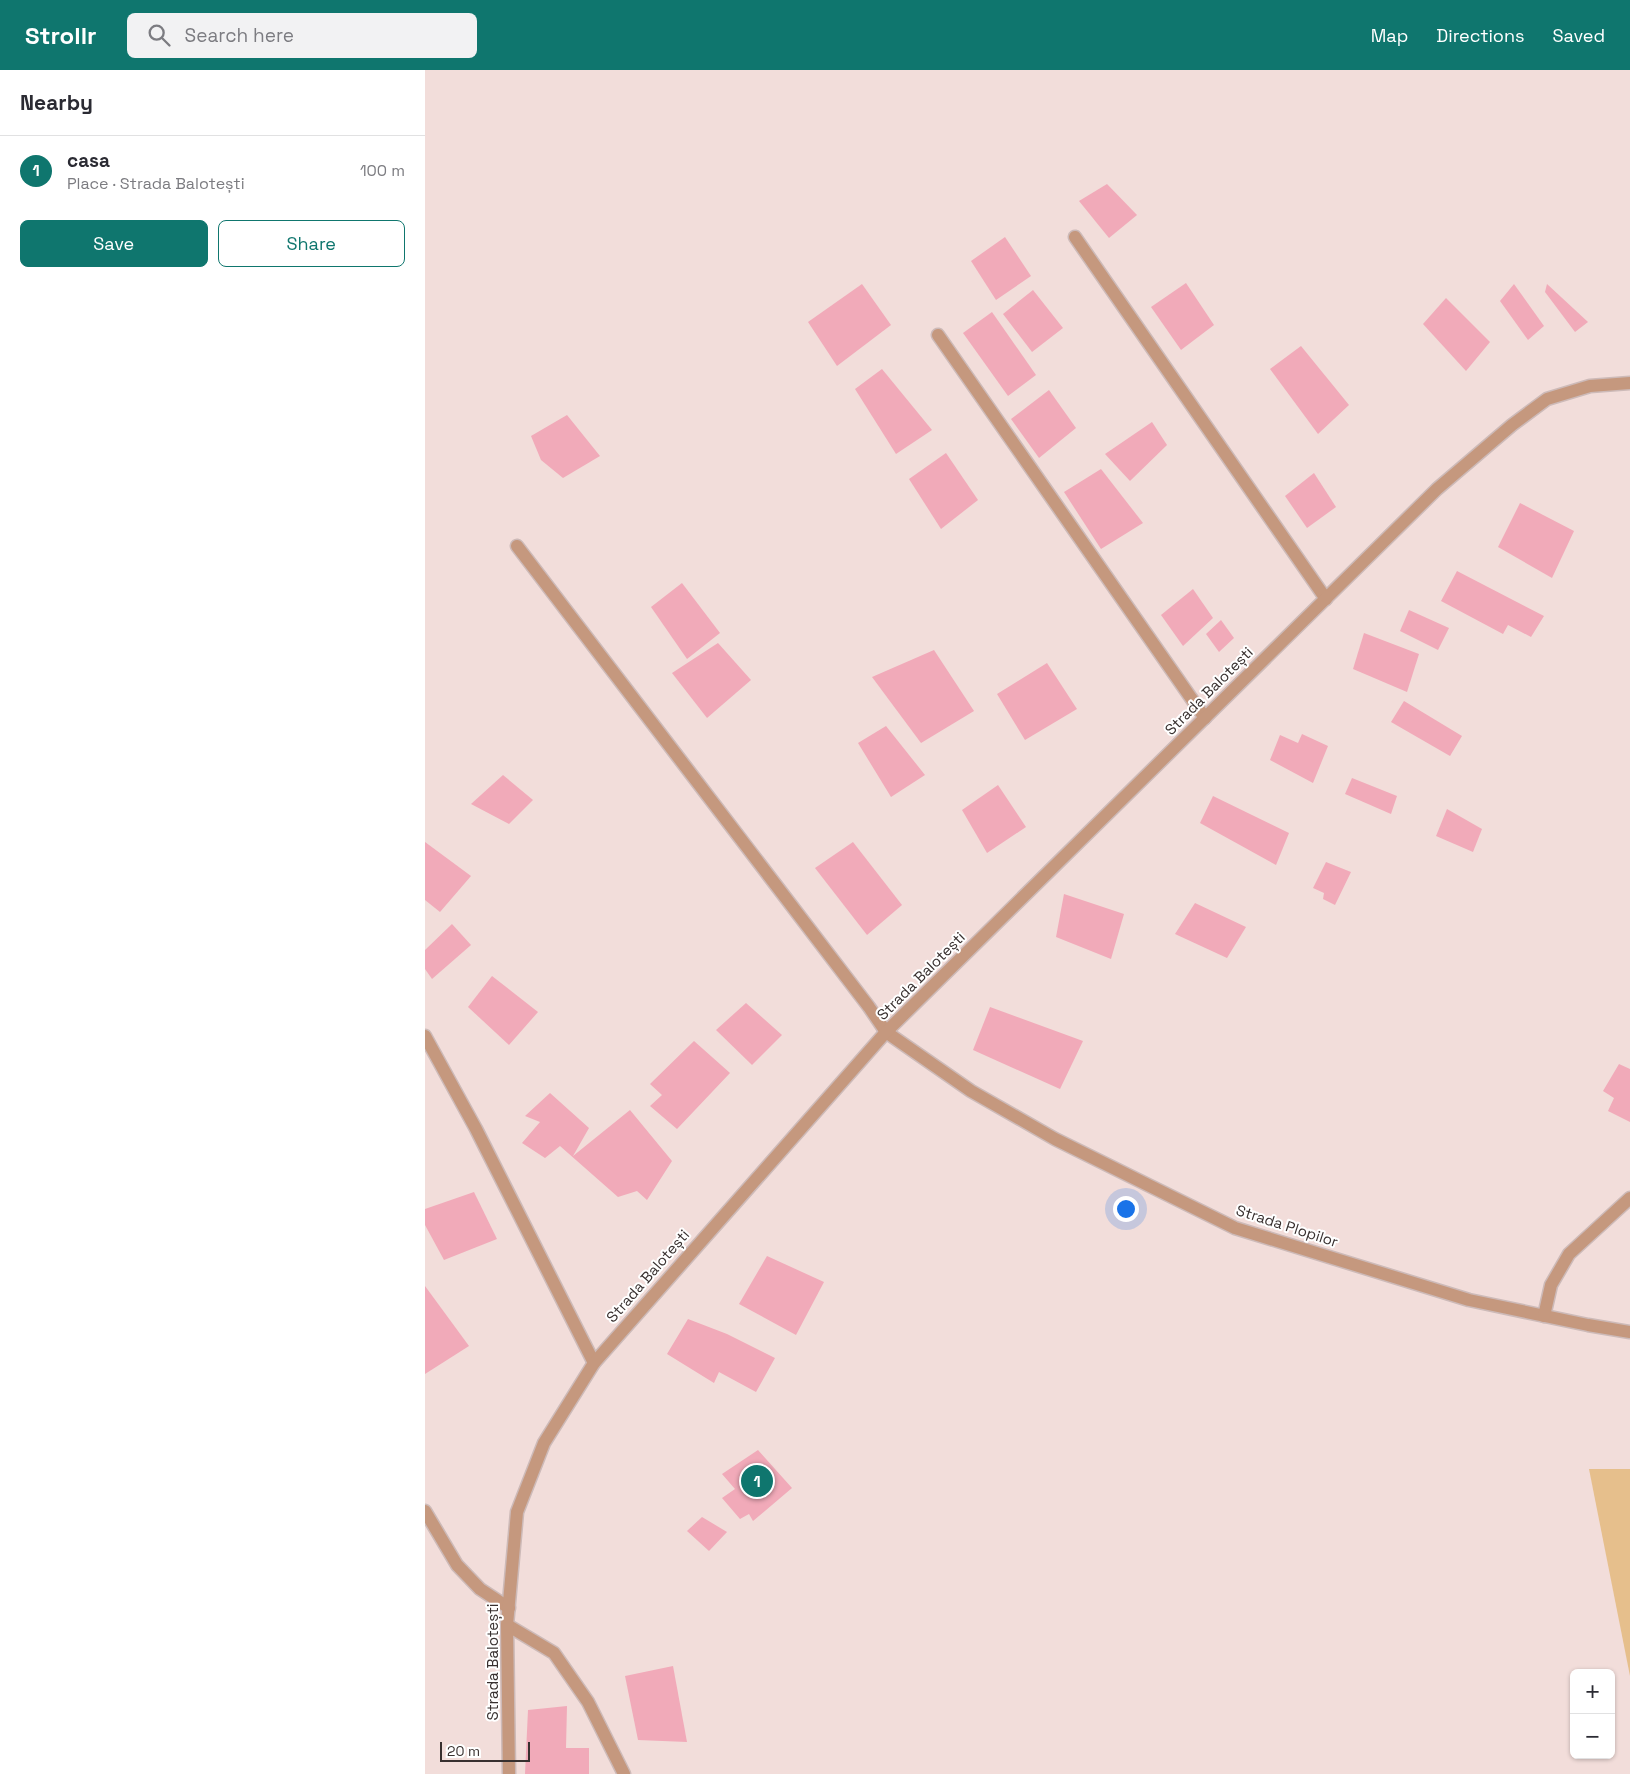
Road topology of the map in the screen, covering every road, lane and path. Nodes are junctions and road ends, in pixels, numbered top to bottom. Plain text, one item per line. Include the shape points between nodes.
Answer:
1 (1075, 237) dead end
2 (938, 335) dead end
3 (1630, 383) edge
4 (517, 546) dead end
5 (1326, 599) junction
6 (1205, 718) junction
7 (886, 1032) junction
8 (425, 1036) edge
9 (1630, 1198) edge
10 (1544, 1316) junction
11 (1630, 1332) edge
12 (594, 1363) junction
13 (425, 1511) edge
14 (509, 1608) junction
15 (507, 1625) junction
16 (509, 1774) edge
17 (624, 1774) edge

1 - 5 street
2 - 6 street
3 - 5 street, Strada Balotești via 1590,386 1547,399 1437,489
4 - 7 street
5 - 6 street, Strada Balotești
6 - 7 street, Strada Balotești
7 - 10 street, Strada Plopilor via 971,1091 1055,1139 1235,1228 1469,1300
7 - 12 street, Strada Balotești
8 - 12 street via 476,1129
9 - 10 street via 1569,1254 1551,1285
10 - 11 street, Strada Plopilor
12 - 14 street, Strada Balotești via 544,1443 517,1512
13 - 14 street via 457,1564 480,1589
14 - 15 street, Strada Balotești
15 - 16 street, Strada Balotești
15 - 17 street via 554,1653 588,1702

